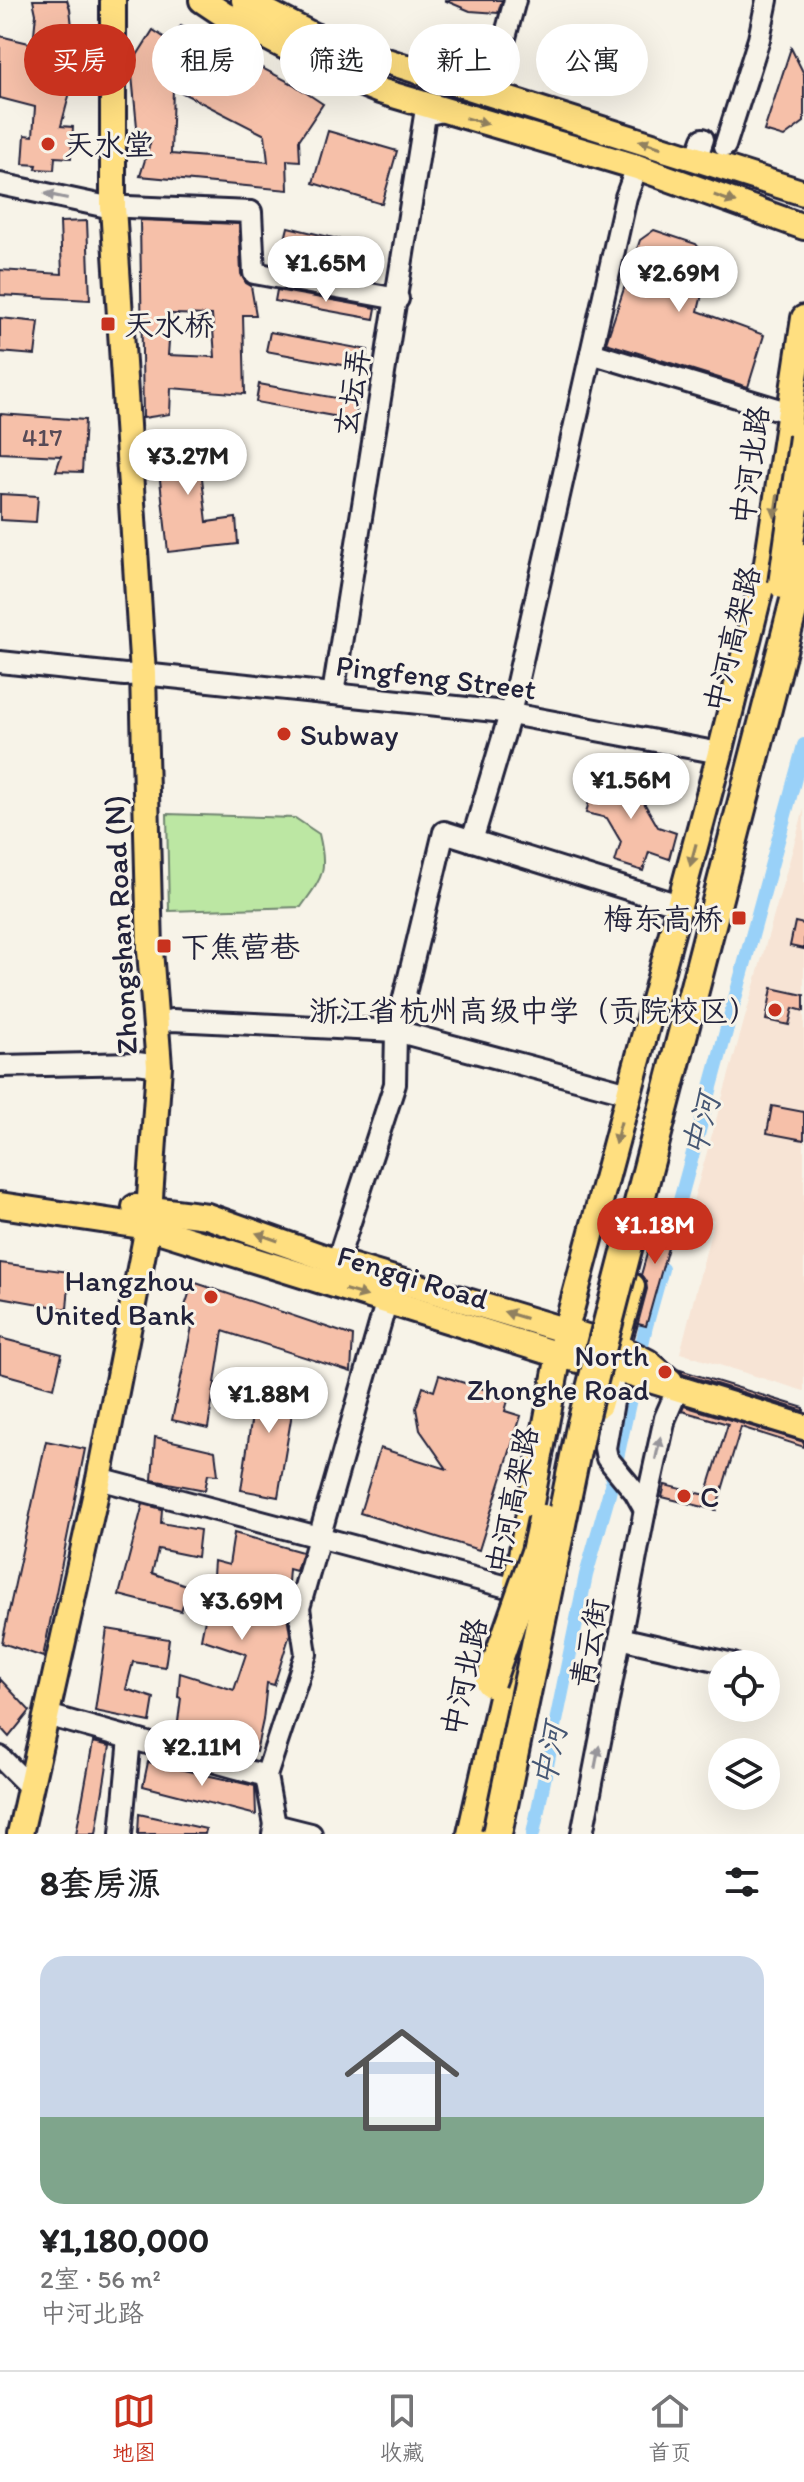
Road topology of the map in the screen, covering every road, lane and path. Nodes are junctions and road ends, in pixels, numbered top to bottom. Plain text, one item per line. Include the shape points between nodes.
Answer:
1 (113, 0) edge
2 (202, 0) edge
3 (244, 0) edge
4 (515, 0) edge
5 (767, 0) edge
6 (509, 24) edge
7 (408, 67) edge
8 (498, 96) edge
9 (442, 111) junction
10 (725, 146) dead end
11 (637, 167) junction
12 (0, 184) edge
13 (804, 193) edge
14 (113, 207) junction
15 (804, 227) edge
16 (398, 299) junction
17 (804, 318) edge
18 (591, 353) junction
19 (797, 425) edge
20 (804, 558) edge
21 (804, 613) edge
22 (0, 662) edge
23 (143, 674) junction
24 (333, 694) junction
25 (510, 714) junction
26 (720, 753) junction
27 (472, 841) junction
28 (679, 905) junction
29 (156, 1023) junction
30 (396, 1031) junction
31 (0, 1066) edge
32 (159, 1066) junction
33 (629, 1093) junction
34 (0, 1190) edge
35 (0, 1205) edge
36 (148, 1218) junction
37 (337, 1262) junction
38 (386, 1303) junction
39 (565, 1330) junction
40 (559, 1355) junction
41 (629, 1363) junction
42 (678, 1388) junction
43 (804, 1427) edge
44 (99, 1479) junction
45 (645, 1510) junction
46 (319, 1537) junction
47 (536, 1552) junction
48 (515, 1589) junction
49 (620, 1638) junction
50 (708, 1658) edge
51 (47, 1715) junction
52 (130, 1738) junction
53 (0, 1757) edge
54 (266, 1776) junction
55 (31, 1788) junction
56 (274, 1830) edge
57 (20, 1834) edge
58 (121, 1834) edge
59 (311, 1834) edge
60 (454, 1834) edge
61 (461, 1834) edge
62 (472, 1834) edge
63 (497, 1834) edge
64 (511, 1834) edge
65 (582, 1834) edge

1 - 14 main road, Zhongshan Road (N)
2 - 9 main road via 335,73
3 - 7 main road via 314,36
4 - 6 street
5 - 10 street
13 -> 8 main road via 700,149
9 -> 11 main road
9 - 16 street, 玄坛弄 via 425,115
11 -> 15 main road
11 - 18 street
14 -> 12 street
14 - 16 street via 251,212 254,273
14 - 23 main road, Zhongshan Road (N)
16 - 24 street, 玄坛弄
17 - 19 main road, 中河北路
18 - 19 street
18 - 25 street
19 -> 26 main road, 中河北路
19 - 47 highway, 中河高架路, bridge via 785,578 565,1419
20 - 63 highway, 中河高架路, bridge via 581,1427
21 - 41 main road via 762,762
22 - 23 street, Pingfeng Street
23 - 24 street, Pingfeng Street
23 - 29 main road, Zhongshan Road (N)
24 - 25 street, Pingfeng Street
25 - 26 street, Pingfeng Street
25 - 27 street
26 -> 28 main road, 中河北路
27 - 28 street
27 - 30 street via 444,832
28 - 33 main road, 中河北路
29 - 30 street
29 - 32 main road, Zhongshan Road (N)
30 - 33 street
30 - 37 street via 395,1084
31 - 32 street
32 - 36 main road, Zhongshan Road (N)
33 -> 39 main road, 中河北路
34 - 36 main road
35 - 36 main road, Fengqi Road
37 -> 36 main road via 207,1216
36 -> 38 main road, Fengqi Road
36 - 44 main road, Zhongshan Road (N)
39 -> 37 main road
38 - 40 main road, Fengqi Road
38 - 46 street
39 - 40 main road, 中河北路
39 - 41 main road
40 - 41 main road, Fengqi Road
40 - 48 main road, 中河北路
41 - 42 main road, Fengqi Road
41 - 45 street via 614,1396 605,1448
41 - 64 main road via 592,1427
42 - 43 main road, Fengqi Road
45 -> 42 street, 青云街 via 665,1418
44 - 46 street
44 - 51 main road, Zhongshan Road (N)
45 - 49 street, 青云街
46 - 48 street
46 - 54 street via 299,1608 306,1654
47 - 60 highway, bridge via 490,1682
47 - 62 highway, 中河高架路, bridge
48 - 61 main road, 中河北路
49 - 50 street
65 -> 49 street, 青云街
51 - 52 street
51 - 55 main road, Zhongshan Road (N)
52 - 54 street
52 - 58 street
53 - 55 street
54 - 56 street
55 - 57 main road, Zhongshan Road (N)
56 - 59 street

